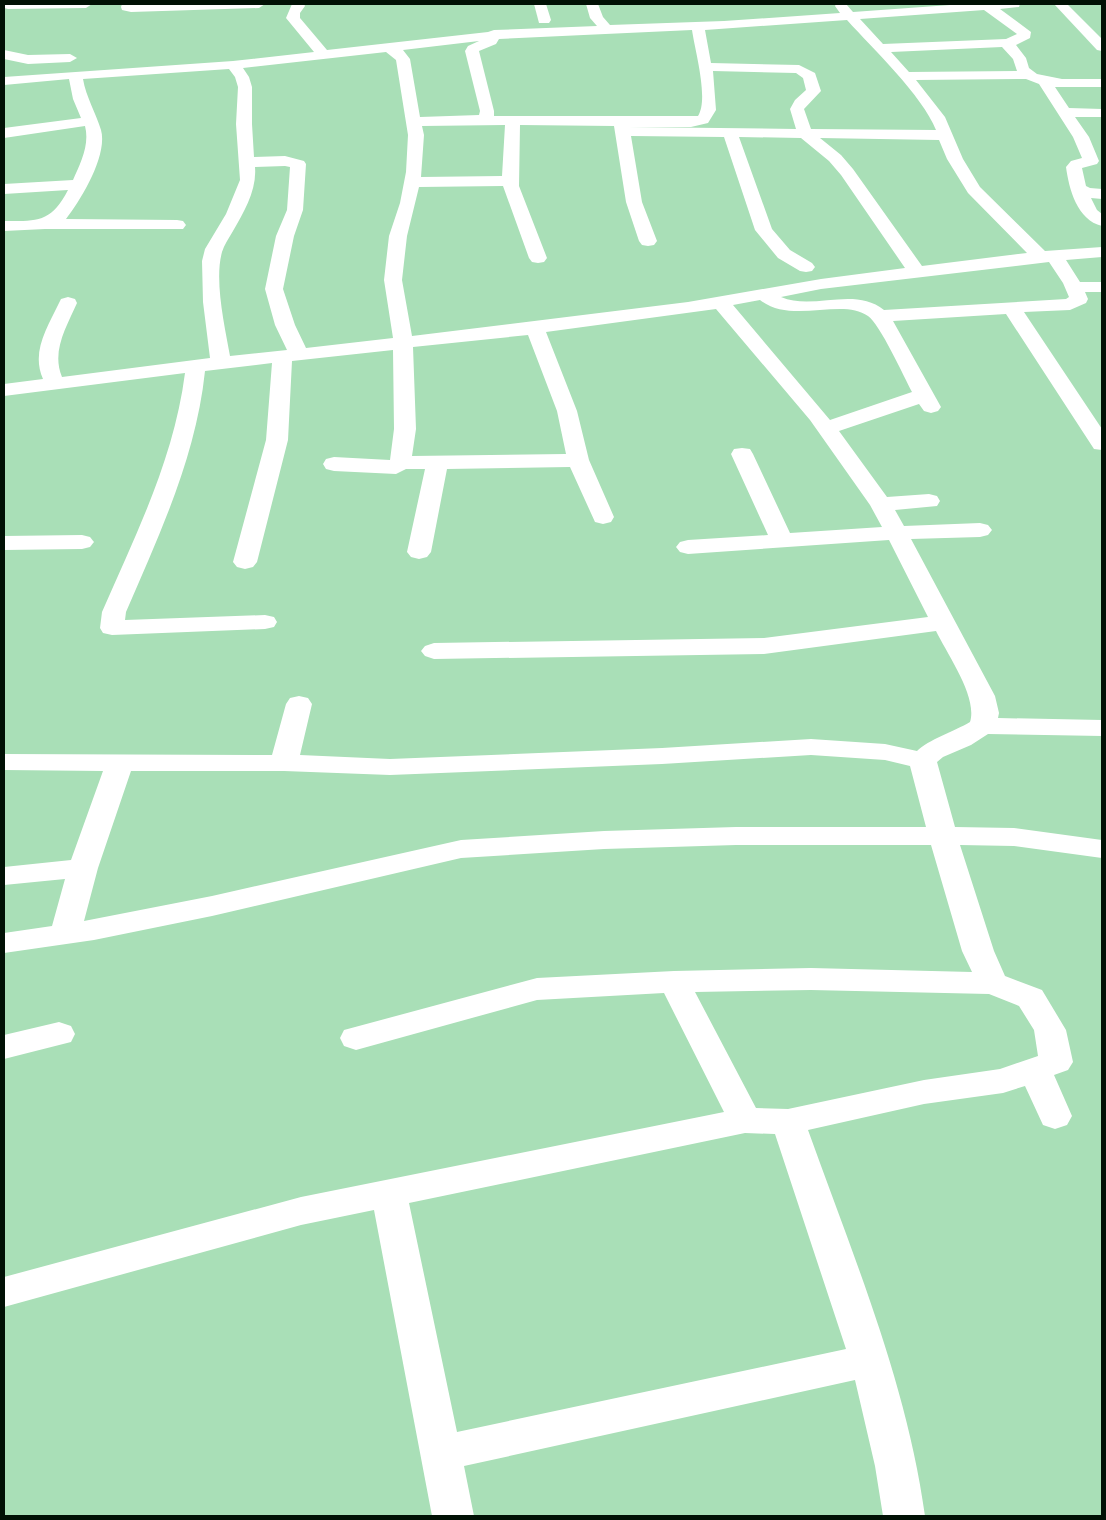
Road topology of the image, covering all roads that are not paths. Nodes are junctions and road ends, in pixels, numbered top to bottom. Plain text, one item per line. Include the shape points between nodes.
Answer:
1 (8, 4) edge
2 (86, 4) edge
3 (128, 4) edge
4 (259, 4) edge
5 (298, 4) edge
6 (540, 4) edge
7 (592, 4) edge
8 (1014, 4) edge
9 (1060, 4) edge
10 (204, 5) edge
11 (958, 6) edge
12 (987, 6) junction
13 (845, 10) edge
14 (4, 20) edge
15 (544, 20) dead end
16 (698, 26) junction
17 (607, 30) junction
18 (494, 34) junction
19 (1009, 44) junction
20 (387, 47) junction
21 (1102, 47) edge
22 (319, 48) junction
23 (880, 48) junction
24 (4, 54) edge
25 (82, 57) dead end
26 (233, 65) junction
27 (705, 67) junction
28 (75, 75) junction
29 (1027, 75) junction
30 (905, 76) junction
31 (4, 81) edge
32 (1044, 81) junction
33 (1102, 83) edge
34 (1064, 112) junction
35 (1102, 113) edge
36 (482, 120) junction
37 (513, 120) junction
38 (90, 121) junction
39 (414, 122) junction
40 (621, 126) junction
41 (730, 132) junction
42 (4, 133) edge
43 (805, 133) junction
44 (946, 135) junction
45 (1097, 161) edge
46 (247, 162) junction
47 (413, 182) junction
48 (511, 182) junction
49 (79, 185) junction
50 (4, 189) edge
51 (1079, 190) junction
52 (1102, 194) edge
53 (1102, 221) edge
54 (46, 224) junction
55 (177, 225) dead end
56 (4, 226) edge
57 (648, 241) dead end
58 (1102, 252) edge
59 (1047, 256) junction
60 (538, 258) dead end
61 (806, 267) dead end
62 (916, 271) junction
63 (1102, 286) edge
64 (1075, 288) junction
65 (762, 295) junction
66 (68, 303) dead end
67 (721, 303) junction
68 (1011, 307) junction
69 (879, 316) junction
70 (535, 328) junction
71 (403, 342) junction
72 (291, 355) junction
73 (220, 364) junction
74 (196, 366) junction
75 (55, 385) junction
76 (4, 390) edge
77 (827, 428) junction
78 (1102, 444) edge
79 (742, 454) dead end
80 (578, 460) junction
81 (437, 462) junction
82 (400, 463) junction
83 (334, 464) dead end
84 (929, 501) dead end
85 (881, 504) junction
86 (603, 517) dead end
87 (980, 530) dead end
88 (895, 533) junction
89 (782, 541) junction
90 (82, 542) dead end
91 (4, 543) edge
92 (688, 547) dead end
93 (419, 552) dead end
94 (245, 562) dead end
95 (265, 622) dead end
96 (943, 623) junction
97 (434, 651) dead end
98 (299, 704) dead end
99 (982, 726) junction
100 (1102, 728) edge
101 (923, 761) junction
102 (4, 762) edge
103 (120, 763) junction
104 (284, 764) junction
105 (943, 836) junction
106 (1102, 848) edge
107 (83, 868) junction
108 (4, 876) edge
109 (65, 934) junction
110 (4, 943) edge
111 (674, 982) junction
112 (993, 983) junction
113 (59, 1034) dead end
114 (356, 1038) dead end
115 (4, 1047) edge
116 (1035, 1071) junction
117 (1055, 1116) dead end
118 (745, 1120) junction
119 (788, 1122) junction
120 (389, 1193) junction
121 (4, 1292) edge
122 (870, 1361) junction
123 (440, 1453) junction
124 (453, 1516) edge
125 (904, 1516) edge

1 - 2 street
1 - 14 street
3 - 10 street via 127,7 131,8
4 - 10 street
5 - 22 street via 293,18
6 - 15 street
7 - 17 street via 597,18
8 - 12 street
9 - 21 street
11 - 12 street
11 - 13 street
12 - 19 street via 1024,32 1023,37
13 - 16 street
13 - 23 street
16 - 17 street
16 - 27 street
17 - 18 street
18 - 20 street
18 - 36 street via 491,41 473,49 487,111
19 - 23 street
19 - 29 street
20 - 22 street
20 - 39 street via 403,59
22 - 26 street
23 - 30 street
24 - 25 street via 35,59
26 - 28 street via 180,62
26 - 46 street via 245,87
27 - 40 street via 709,110 703,120
27 - 43 street via 783,68 805,72 810,76 814,91 797,109
28 - 31 street
28 - 38 street
29 - 30 street
29 - 32 street
30 - 44 street via 938,116
32 - 33 street
32 - 34 street
34 - 35 street
34 - 45 street via 1088,138
36 - 37 street
36 - 39 street
37 - 40 street
37 - 48 street
38 - 42 street
38 - 49 street via 94,135 93,152
39 - 47 street
40 - 41 street
40 - 57 street via 634,202
41 - 43 street
41 - 61 street via 764,230 784,254
43 - 44 street
43 - 62 street via 847,172
44 - 59 street via 955,159 974,190
45 - 51 street via 1074,167
46 - 72 street via 298,164 295,210 285,236 274,289
46 - 73 street via 248,180 211,261
47 - 48 street
47 - 71 street via 398,236 393,280
48 - 60 street
49 - 50 street
49 - 54 street via 62,212
51 - 52 street
51 - 53 street via 1090,213
54 - 55 street
54 - 56 street
58 - 59 street
59 - 62 street
59 - 64 street
62 - 65 street
63 - 64 street
64 - 68 street via 1079,299 1070,304
65 - 67 street
65 - 69 street via 783,306 856,306 871,308
66 - 75 street via 48,354 48,366
67 - 70 street
67 - 77 street
68 - 69 street
68 - 78 street
69 - 77 street via 928,401
70 - 71 street
70 - 80 street via 568,411
71 - 72 street
71 - 82 street via 404,429
72 - 73 street
72 - 94 street via 277,440
73 - 74 street
74 - 75 street
74 - 95 street via 183,443 158,514 114,612 112,628
75 - 76 street
77 - 85 street
79 - 89 street
80 - 81 street
80 - 86 street
81 - 82 street
81 - 93 street
82 - 83 street via 396,467
84 - 85 street
85 - 88 street
87 - 88 street
88 - 89 street
88 - 96 street
89 - 92 street
90 - 91 street
96 - 97 street via 764,646
96 - 99 street via 982,696 986,713
98 - 104 street
99 - 100 street
99 - 101 street via 933,751
101 - 104 street via 885,752 811,747 466,765
101 - 105 street
102 - 103 street
103 - 104 street
103 - 107 street
105 - 106 street via 1014,837
105 - 109 street via 727,836 461,850 168,915
105 - 112 street via 978,951
107 - 108 street
107 - 109 street
109 - 110 street
111 - 112 street via 811,979
111 - 114 street via 537,989
111 - 118 street
112 - 116 street via 1031,998 1050,1030 1056,1062
113 - 115 street
116 - 117 street
116 - 119 street via 1004,1081 924,1092
118 - 119 street
118 - 120 street
119 - 122 street
120 - 121 street via 302,1211
120 - 123 street
122 - 123 street
122 - 125 street via 899,1479
123 - 124 street

